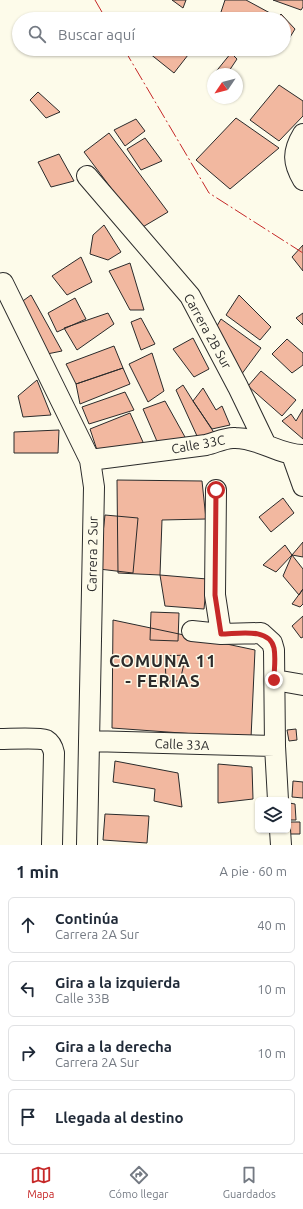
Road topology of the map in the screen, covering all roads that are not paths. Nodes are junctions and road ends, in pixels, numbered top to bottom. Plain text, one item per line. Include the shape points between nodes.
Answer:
1 (303, 134) edge
2 (300, 174) edge
3 (87, 176) dead end
4 (3, 284) dead end
5 (265, 443) junction
6 (297, 455) edge
7 (90, 460) junction
8 (303, 486) edge
9 (216, 490) dead end
10 (192, 631) dead end
11 (221, 634) junction
12 (274, 680) junction
13 (303, 685) edge
14 (0, 739) edge
15 (88, 741) junction
16 (275, 746) junction
17 (278, 797) edge
18 (280, 833) edge
19 (52, 845) edge
20 (87, 845) edge
21 (281, 845) edge

1 - 2 street via 295,156
3 - 5 street, Carrera 2B Sur via 190,296
4 - 7 street, Carrera 2 Sur
5 - 6 street, Calle 33C
5 - 7 street, Calle 33C via 233,437 212,444
6 - 8 street
7 - 15 street, Carrera 2 Sur via 94,487
9 - 11 street via 215,595
10 - 11 street
11 - 12 street via 261,633 272,643 274,650
12 - 13 street
12 - 16 street
14 - 19 street via 46,740 52,746
15 - 16 street, Calle 33A
15 - 20 street, Carrera 2 Sur
16 - 17 street
18 - 21 street

